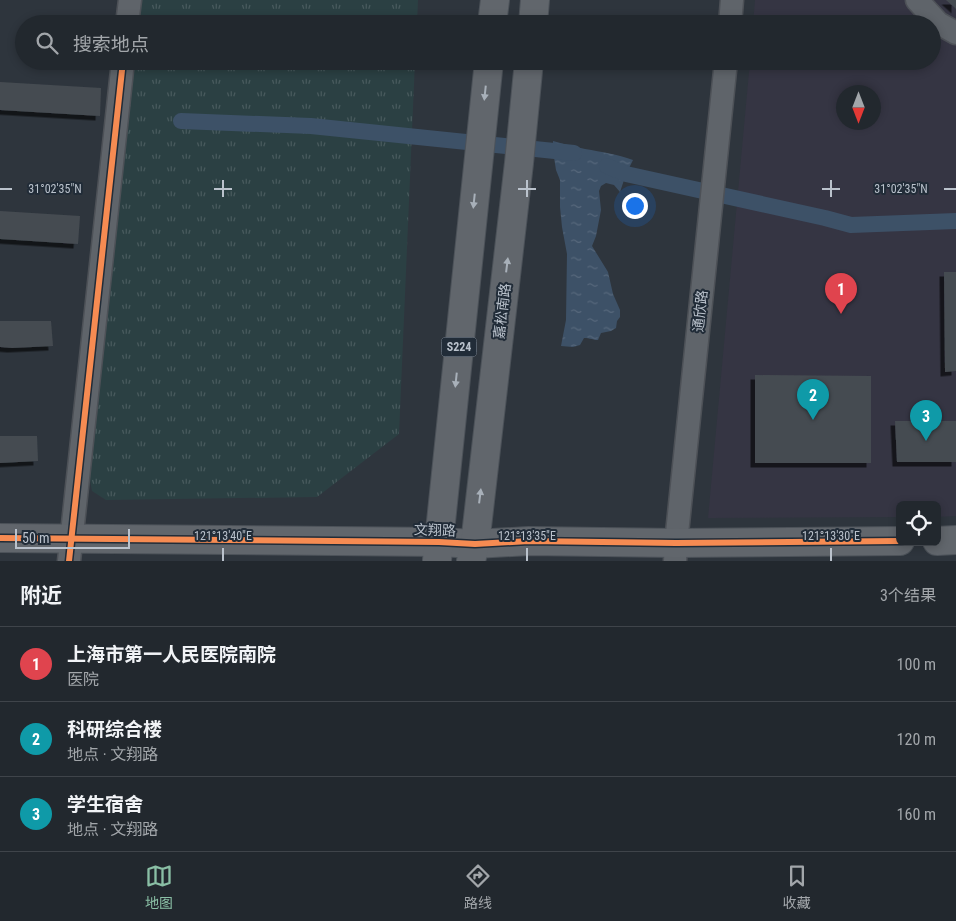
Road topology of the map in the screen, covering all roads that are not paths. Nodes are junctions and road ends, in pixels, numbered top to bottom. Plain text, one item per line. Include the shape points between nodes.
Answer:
1 (130, 0) edge
2 (495, 0) edge
3 (535, 0) edge
4 (732, 0) edge
5 (917, 0) edge
6 (128, 15) edge
7 (493, 15) edge
8 (534, 15) edge
9 (731, 15) edge
10 (931, 15) edge
11 (941, 25) edge
12 (956, 33) edge
13 (122, 70) edge
14 (487, 70) edge
15 (528, 70) edge
16 (725, 70) edge
17 (0, 538) edge
18 (956, 540) edge
19 (896, 541) edge
20 (941, 541) edge
21 (70, 549) edge
22 (438, 552) edge
23 (473, 552) edge
24 (675, 552) edge

1 - 6 street
2 - 7 main road
3 - 8 main road
4 - 9 street
5 - 10 street
11 - 12 street
13 - 21 street
14 -> 22 main road, S224
23 -> 15 main road, 嘉松南路 / S224
16 - 24 street, 通欣路
17 - 21 main road, 文翔路
18 - 20 main road
19 - 24 main road, 文翔路
21 - 22 main road, 文翔路
22 - 23 main road, 文翔路
23 - 24 main road, 文翔路 via 529,541

